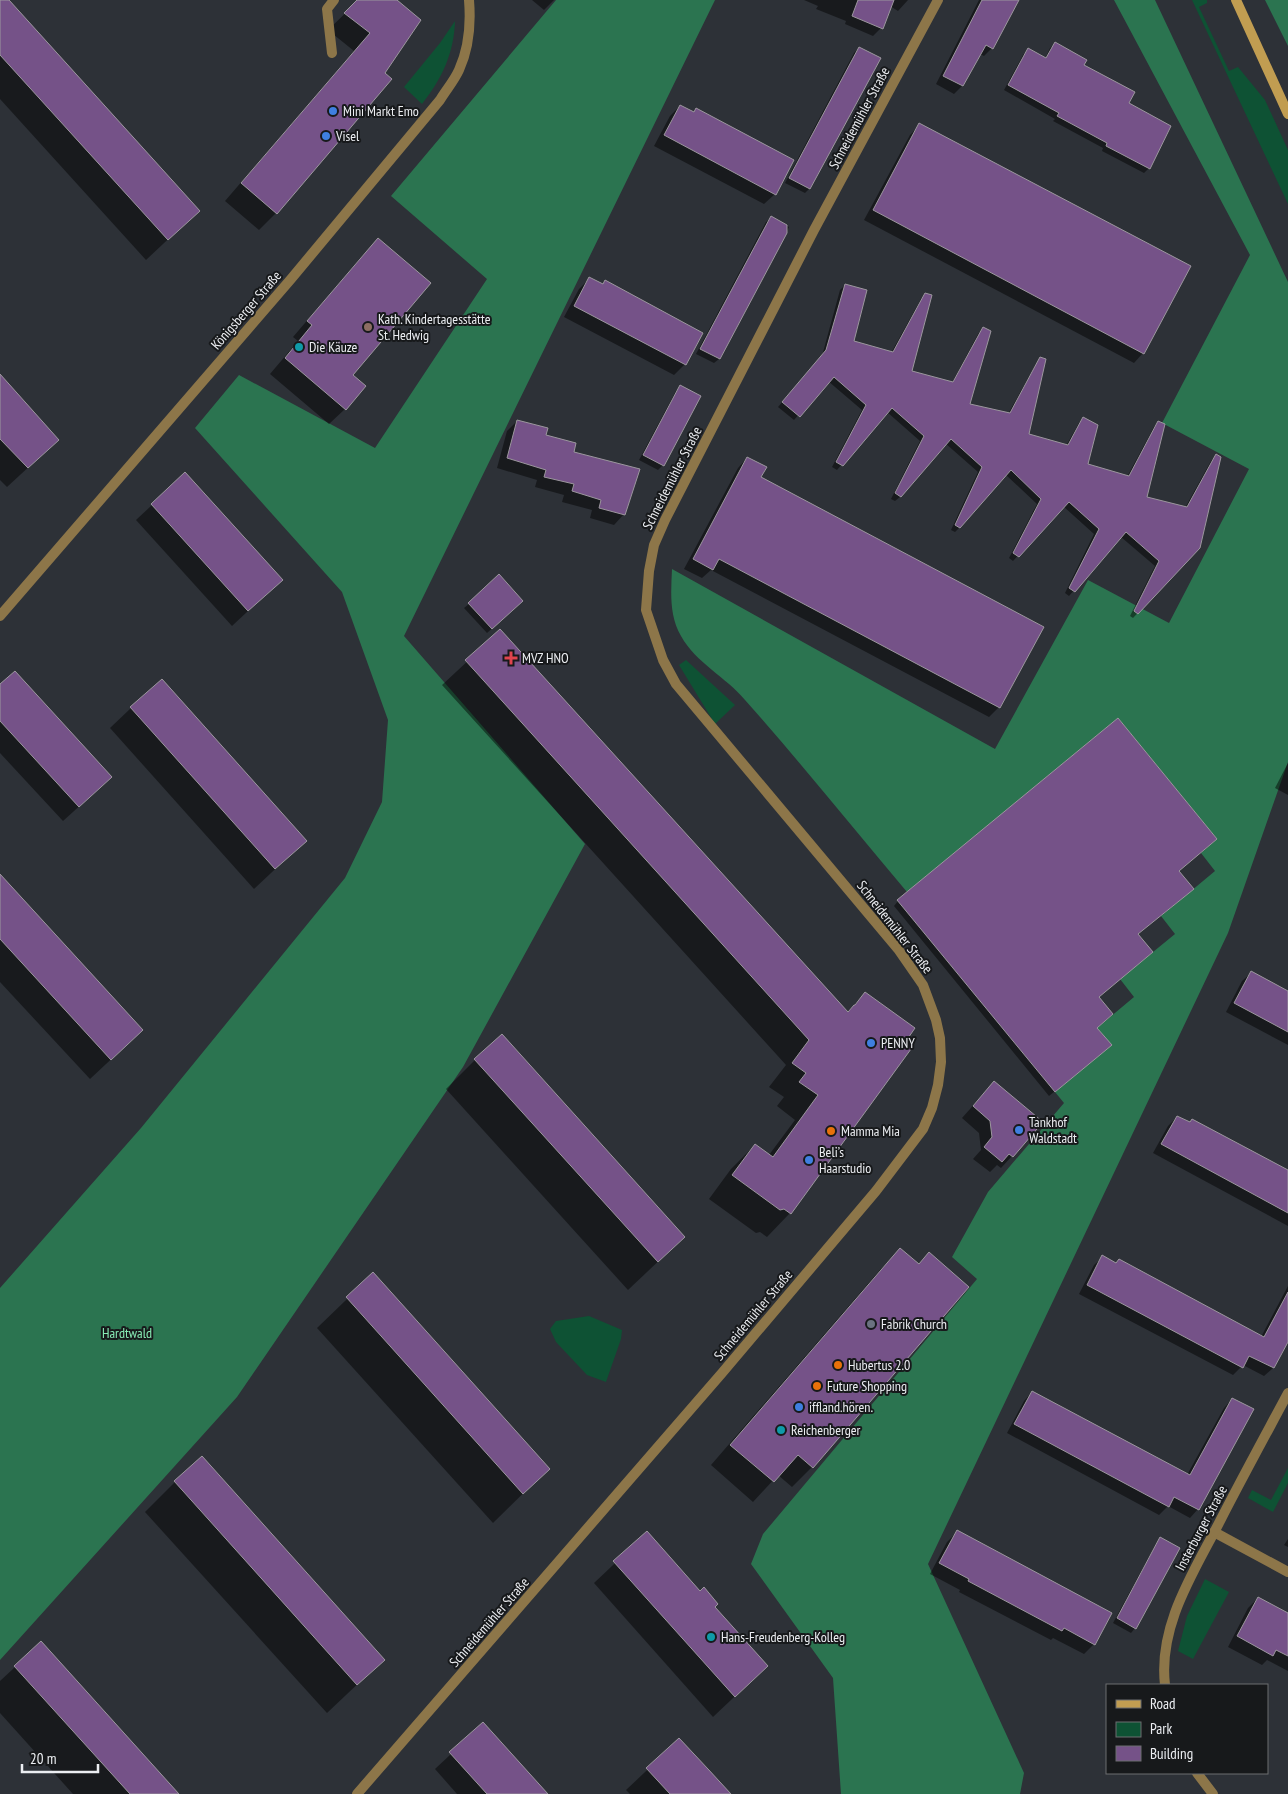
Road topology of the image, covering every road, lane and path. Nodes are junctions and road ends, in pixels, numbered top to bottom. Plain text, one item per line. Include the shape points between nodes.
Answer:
1 (334, 0) edge
2 (469, 0) edge
3 (938, 0) edge
4 (1236, 0) edge
5 (332, 53) dead end
6 (1288, 114) edge
7 (0, 616) edge
8 (1288, 1393) edge
9 (1214, 1532) junction
10 (1288, 1572) edge
11 (1165, 1684) edge
12 (1198, 1774) edge
13 (357, 1794) edge
14 (1213, 1794) edge

1 - 5 street via 327,9
2 - 7 street, Königsberger Straße via 467,47 459,70 440,100 291,279
3 - 13 street, Schneidemühler Straße via 664,520 654,545 646,610 660,652 676,684 892,941 923,985 934,1011 940,1038 941,1062 932,1108 923,1129 876,1191
4 - 6 main road
8 - 9 street, Insterburger Straße
9 - 10 street
9 - 11 street, Insterburger Straße via 1182,1593 1166,1640
12 - 14 street

